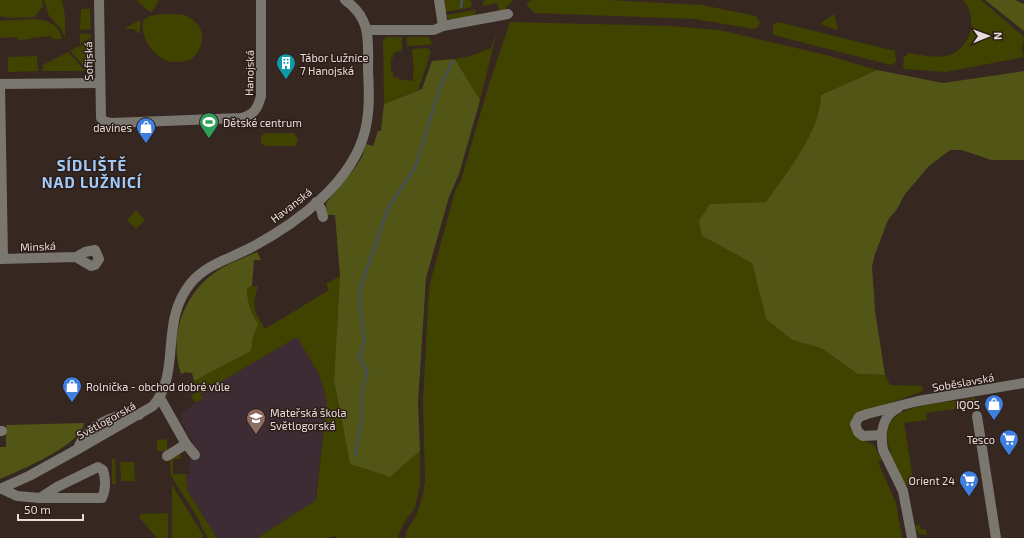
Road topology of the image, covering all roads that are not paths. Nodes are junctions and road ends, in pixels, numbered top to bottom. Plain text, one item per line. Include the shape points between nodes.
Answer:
1 (99, 0) edge
2 (261, 0) edge
3 (345, 0) edge
4 (439, 0) edge
5 (508, 14) dead end
6 (438, 28) junction
7 (367, 30) junction
8 (100, 83) junction
9 (0, 84) edge
10 (104, 121) joint
11 (1, 143) junction
12 (316, 202) junction
13 (324, 217) dead end
14 (6, 232) dead end
15 (76, 257) dead end
16 (2, 259) edge
17 (1024, 383) edge
18 (160, 398) junction
19 (906, 404) junction
20 (977, 416) dead end
21 (881, 435) junction
22 (186, 444) junction
23 (195, 455) dead end
24 (167, 456) dead end
25 (1, 489) edge
26 (40, 498) junction
27 (912, 538) edge
28 (996, 538) edge

1 - 8 street, Sofijská
2 - 10 street, Hanojská via 261,96 252,114 241,118 112,123
3 - 7 street, Havanská via 360,15
4 - 6 street
5 - 6 street
6 - 7 street
7 - 12 street, Havanská via 369,96 364,135 349,165 333,187
8 - 9 street
8 - 10 street, Sofijská via 101,118
9 - 11 street
11 - 14 street via 8,157
11 - 16 street
12 - 13 street
12 - 18 street, Havanská via 267,239 210,267 189,285 174,315 167,377
15 - 16 street, Minská
17 - 19 street, Soběslavská
18 - 22 street
18 - 25 street, Světlogorská via 140,415
19 - 21 street via 888,417
19 - 21 street, Soběslavská via 867,414 859,418 855,424 863,436
20 - 28 street
21 - 27 street via 883,450 903,491
22 - 23 street
22 - 24 street
25 - 26 street via 17,496
26 - 26 street via 98,467 103,470 106,478 102,498

